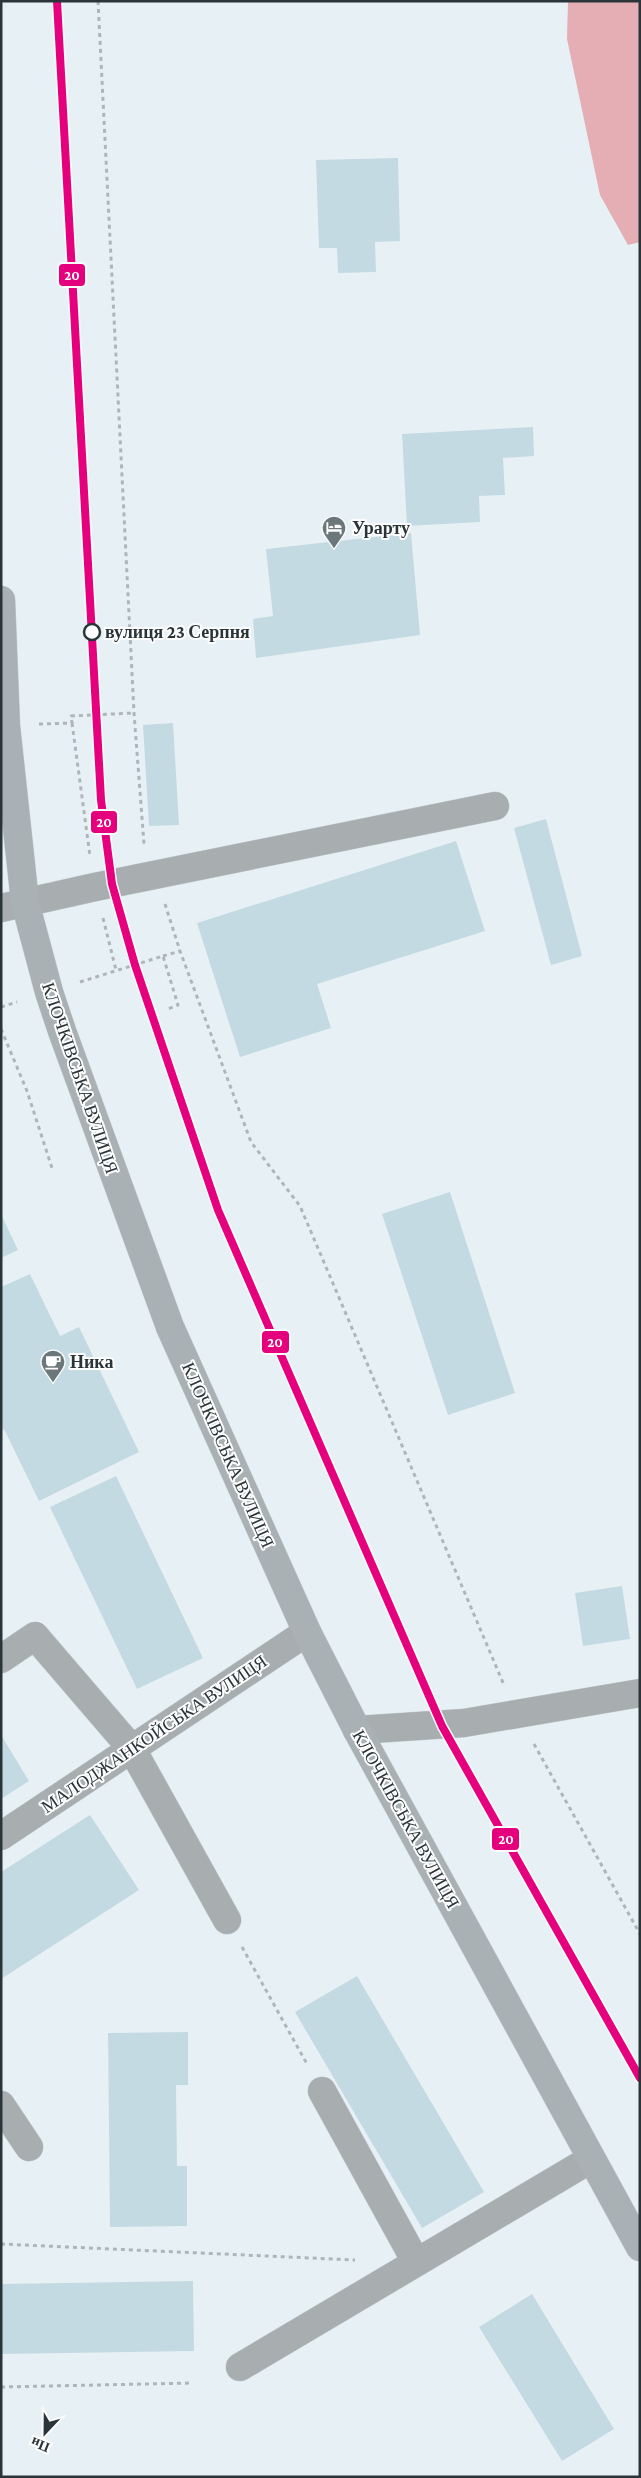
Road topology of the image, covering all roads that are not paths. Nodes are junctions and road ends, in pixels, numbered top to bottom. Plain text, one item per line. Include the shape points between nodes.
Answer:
1 (1, 600) edge
2 (495, 806) dead end
3 (13, 905) edge
4 (307, 1632) junction
5 (1, 1659) edge
6 (640, 1693) edge
7 (357, 1730) junction
8 (132, 1749) junction
9 (1, 1836) edge
10 (227, 1920) road end
11 (322, 2091) road end
12 (1, 2105) edge
13 (29, 2147) dead end
14 (591, 2159) junction
15 (640, 2247) edge
16 (416, 2262) junction
17 (240, 2366) dead end

1 - 3 main road, КЛОЧКІВСЬКА ВУЛИЦЯ
2 - 3 street
3 - 4 main road, КЛОЧКІВСЬКА ВУЛИЦЯ via 49,992 170,1326
4 - 7 main road, КЛОЧКІВСЬКА ВУЛИЦЯ
4 - 8 street, МАЛОДЖАНКОЙСЬКА ВУЛИЦЯ
5 - 8 street via 35,1636
6 - 7 street via 442,1726
7 - 14 main road, КЛОЧКІВСЬКА ВУЛИЦЯ
8 - 9 street, МАЛОДЖАНКОЙСЬКА ВУЛИЦЯ
8 - 10 street
11 - 16 street
12 - 13 street
14 - 15 main road, КЛОЧКІВСЬКА ВУЛИЦЯ
14 - 16 street
16 - 17 street

